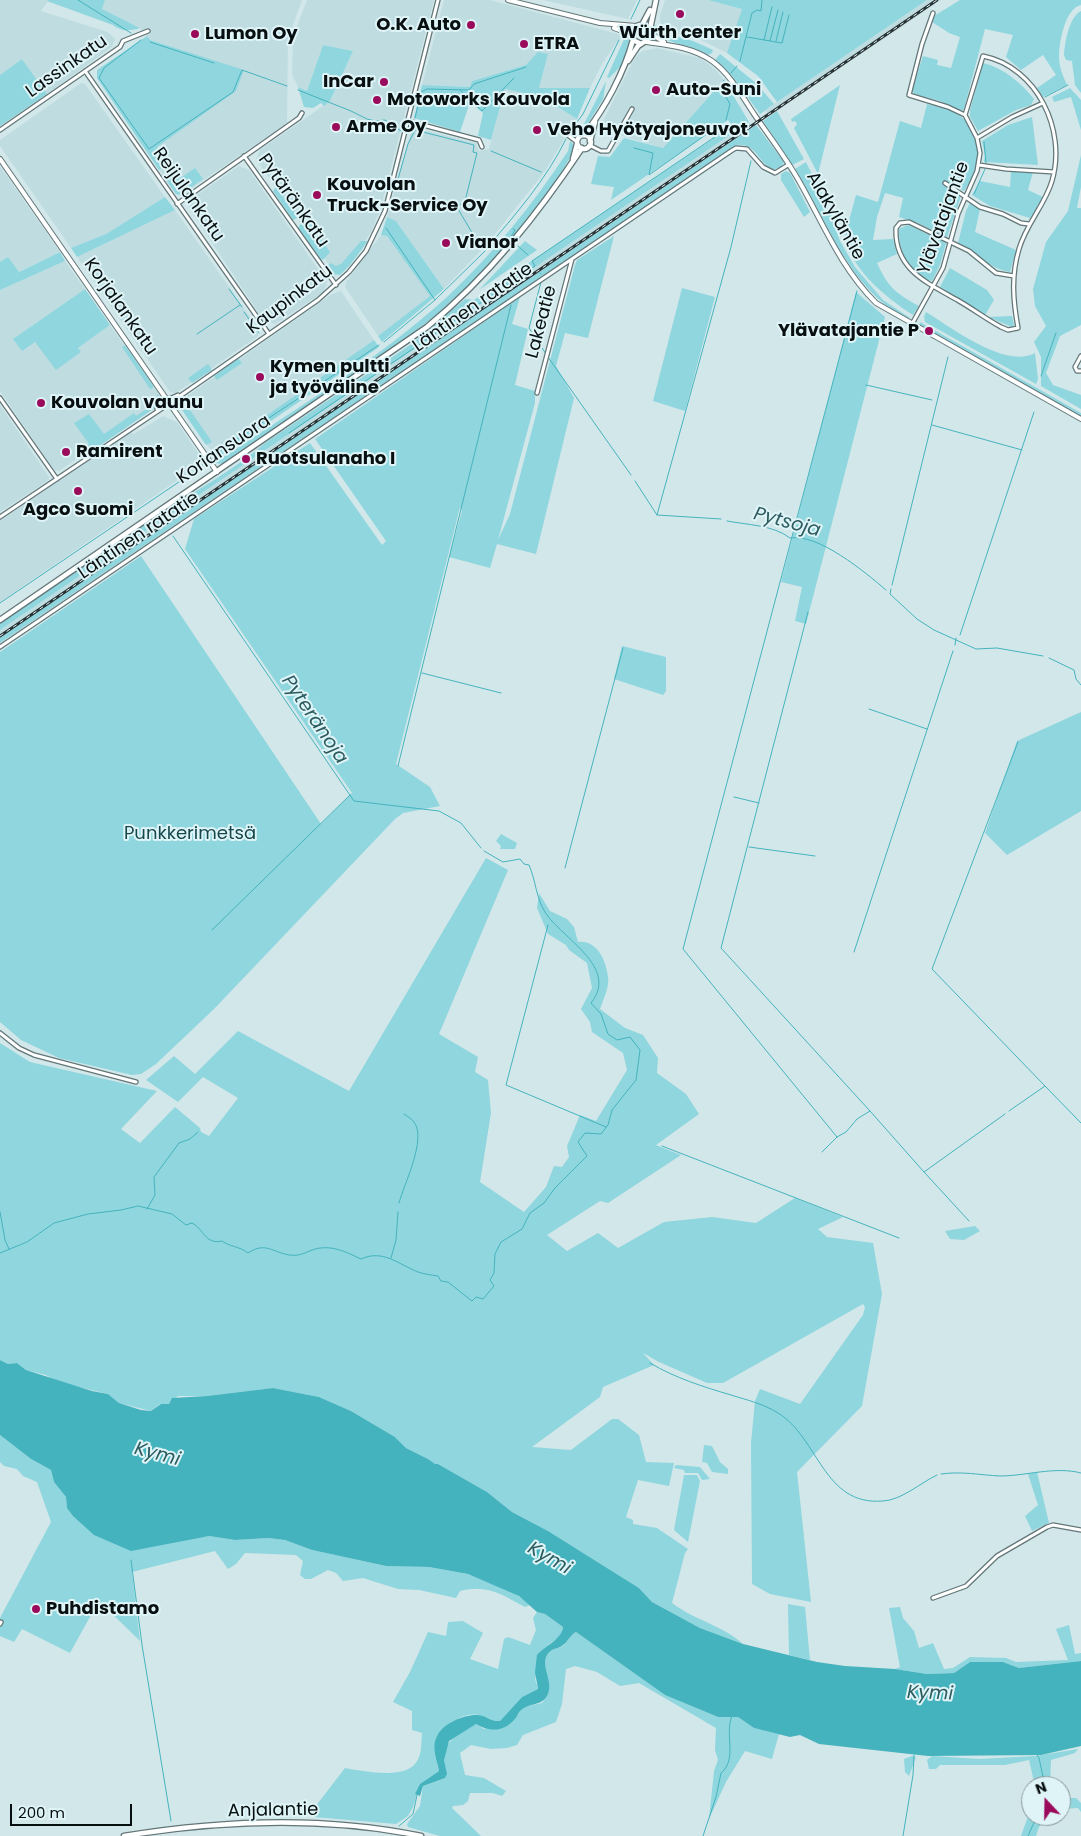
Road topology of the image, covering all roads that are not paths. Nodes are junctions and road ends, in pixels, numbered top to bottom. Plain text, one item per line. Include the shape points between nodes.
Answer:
1 (438, 0) edge
2 (508, 0) edge
3 (656, 0) edge
4 (933, 13) dead end
5 (600, 23) junction
6 (642, 25) junction
7 (636, 26) junction
8 (148, 31) dead end
9 (650, 32) junction
10 (633, 39) junction
11 (644, 43) junction
12 (671, 45) junction
13 (622, 70) junction
14 (85, 71) junction
15 (1043, 103) junction
16 (632, 109) dead end
17 (302, 113) dead end
18 (965, 115) junction
19 (596, 118) junction
20 (408, 121) junction
21 (0, 130) edge
22 (583, 135) junction
23 (977, 138) junction
24 (577, 143) junction
25 (590, 143) junction
26 (482, 148) dead end
27 (582, 148) junction
28 (244, 156) junction
29 (0, 159) edge
30 (573, 160) junction
31 (788, 165) junction
32 (979, 165) junction
33 (1054, 172) junction
34 (945, 183) dead end
35 (965, 196) junction
36 (177, 204) junction
37 (1029, 224) junction
38 (950, 242) junction
39 (572, 258) junction
40 (1014, 276) junction
41 (336, 285) junction
42 (933, 287) junction
43 (912, 324) junction
44 (269, 334) junction
45 (1081, 356) edge
46 (1081, 371) edge
47 (537, 393) dead end
48 (0, 398) edge
49 (168, 402) junction
50 (1081, 420) edge
51 (217, 472) junction
52 (57, 479) junction
53 (0, 517) edge
54 (0, 620) edge
55 (0, 647) edge
56 (0, 1033) edge
57 (136, 1082) dead end
58 (1081, 1530) edge
59 (933, 1598) dead end
60 (124, 1836) edge
61 (421, 1836) edge

1 - 20 street, Kaupinkatu
2 - 5 street
3 - 6 main road
3 - 9 main road
4 - 18 street via 909,95
5 - 7 street
5 - 10 street via 625,32
6 - 7 main road
6 - 9 main road
7 - 10 main road via 631,33
8 - 14 street, Lassinkatu via 123,41 120,47
9 - 11 main road
9 - 12 street, Alakyläntie
10 - 11 main road
10 - 13 main road
11 - 12 street, Alakyläntie
11 - 13 main road
12 - 31 street, Alakyläntie via 701,54 720,68
13 - 19 main road
14 - 21 street, Lassinkatu
14 - 36 street, Reijulankatu
15 - 18 street via 1014,70 994,58 983,56
15 - 23 street via 1012,116
15 - 33 street via 1055,134
16 - 25 street via 608,150 601,151
17 - 28 street
18 - 23 street, Ylävatajantie
19 - 22 main road
19 - 25 main road
20 - 26 street via 479,140
20 - 41 street, Kaupinkatu via 385,211 376,233 358,261
22 - 24 main road
22 - 24 street via 562,130
22 - 25 main road
23 - 32 street, Ylävatajantie
24 - 27 main road
24 - 30 main road, Koriansuora
25 - 27 main road
27 - 30 main road, Koriansuora
28 - 36 street
28 - 41 street, Pytäränkatu
29 - 49 street, Korjalankatu
30 - 51 main road, Koriansuora via 529,224 438,318
31 - 39 street, Läntinen ratatie via 775,173 763,167 747,149 736,148
31 - 43 street, Alakyläntie via 824,230 859,283 881,306
32 - 33 street
32 - 35 street, Ylävatajantie
33 - 37 street via 1047,194
34 - 35 street
35 - 37 street via 980,207
35 - 38 street, Ylävatajantie
36 - 44 street, Reijulankatu
37 - 40 street via 1019,248
38 - 40 street via 969,251 996,273
38 - 42 street, Ylävatajantie via 943,268
38 - 42 street via 909,222 902,222 896,228 903,261 916,276
39 - 47 street, Lakeatie
39 - 55 street, Läntinen ratatie
40 - 42 street via 1013,301 1018,328 1008,330
41 - 44 street, Kaupinkatu
42 - 43 street, Ylävatajantie
43 - 50 street, Alakyläntie
44 - 49 street, Kaupinkatu
45 - 46 street via 1074,367
48 - 52 street
49 - 51 street, Korjalankatu
49 - 52 street, Kaupinkatu
51 - 54 main road, Koriansuora
52 - 53 street, Kaupinkatu
56 - 57 street via 34,1055
58 - 59 street via 1047,1527 997,1556 966,1586
60 - 61 main road, Anjalantie via 234,1824 283,1823 368,1827

